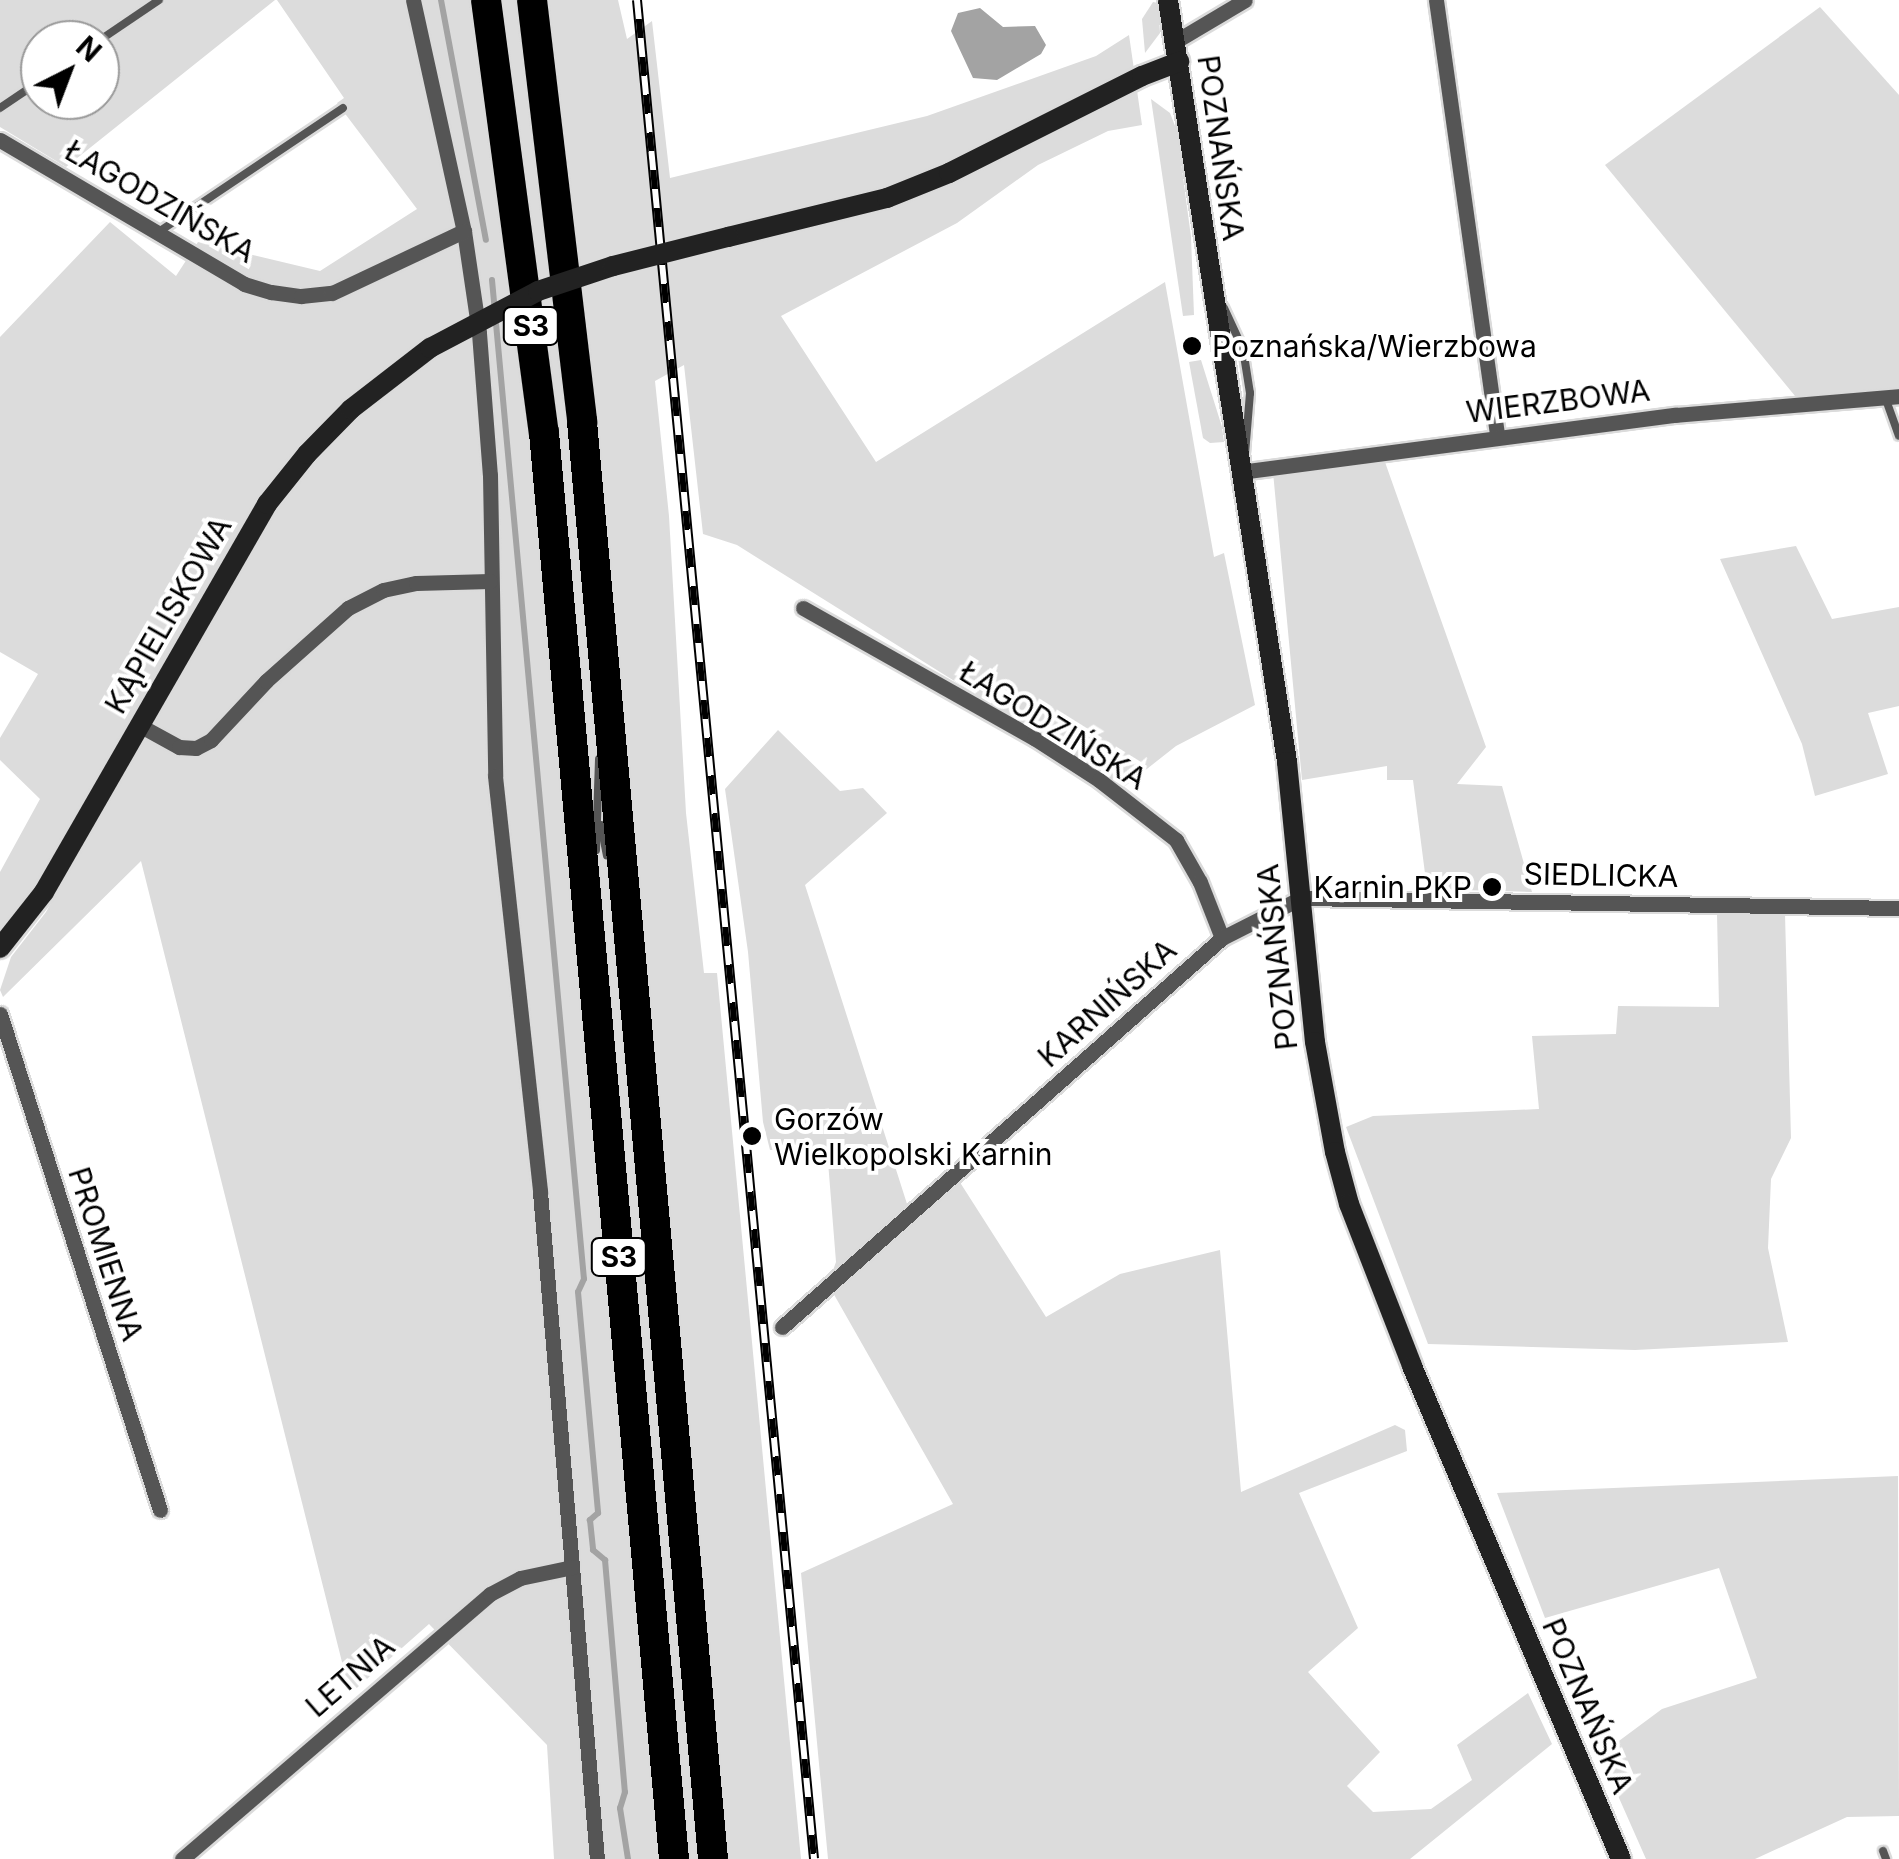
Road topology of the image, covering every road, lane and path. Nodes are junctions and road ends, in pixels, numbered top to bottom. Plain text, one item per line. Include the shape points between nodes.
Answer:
1 (159, 0) edge
2 (413, 0) edge
3 (486, 0) edge
4 (532, 0) edge
5 (1168, 0) edge
6 (1246, 0) edge
7 (1436, 0) edge
8 (120, 26) edge
9 (1178, 51) junction
10 (343, 108) dead end
11 (0, 140) edge
12 (464, 231) junction
13 (157, 233) junction
14 (1892, 396) edge
15 (1498, 436) junction
16 (1899, 436) edge
17 (1240, 472) junction
18 (490, 581) junction
19 (803, 608) dead end
20 (602, 650) junction
21 (564, 654) junction
22 (139, 725) junction
23 (598, 810) junction
24 (1301, 898) junction
25 (1899, 908) edge
26 (1222, 938) junction
27 (0, 948) edge
28 (632, 967) junction
29 (592, 972) junction
30 (0, 1014) edge
31 (782, 1327) dead end
32 (160, 1510) dead end
33 (572, 1566) junction
34 (182, 1859) edge
35 (598, 1859) edge
36 (674, 1859) edge
37 (713, 1859) edge
38 (1620, 1859) edge

1 - 8 lane
2 - 12 street
3 - 21 highway, S3 via 544,433
4 - 20 highway, S3 via 572,324
5 - 9 main road, POZNAŃSKA
6 - 9 street
7 - 15 street
9 - 17 main road, POZNAŃSKA
9 - 22 main road, KĄPIELISKOWA, bridge via 1142,76 950,173 887,198 538,291 430,348 351,410 267,504
10 - 13 lane
11 - 13 street, ŁAGODZIŃSKA
12 - 13 street, ŁAGODZIŃSKA via 332,292 301,296 244,284
12 - 18 street via 490,475
14 - 15 street, WIERZBOWA
14 - 16 lane, WIERZBOWA
15 - 17 street, WIERZBOWA
17 - 24 main road, POZNAŃSKA via 1287,762
18 - 22 street via 382,590 348,608 196,748 178,747
18 - 33 street via 500,844 540,1192
19 - 26 street, ŁAGODZIŃSKA via 1034,738 1176,840
20 - 23 lane
20 - 28 highway, S3
21 - 23 lane
21 - 29 highway, S3
22 - 27 main road, KĄPIELISKOWA via 44,892
23 - 28 lane
23 - 29 lane
24 - 25 street, SIEDLICKA
24 - 26 street, KARNIŃSKA
24 - 38 main road, POZNAŃSKA via 1323,1096 1349,1204
26 - 31 street, KARNIŃSKA
28 - 37 highway, S3
29 - 36 highway, S3
30 - 32 street, PROMIENNA
33 - 34 street, LETNIA via 535,1573 490,1594
33 - 35 street

